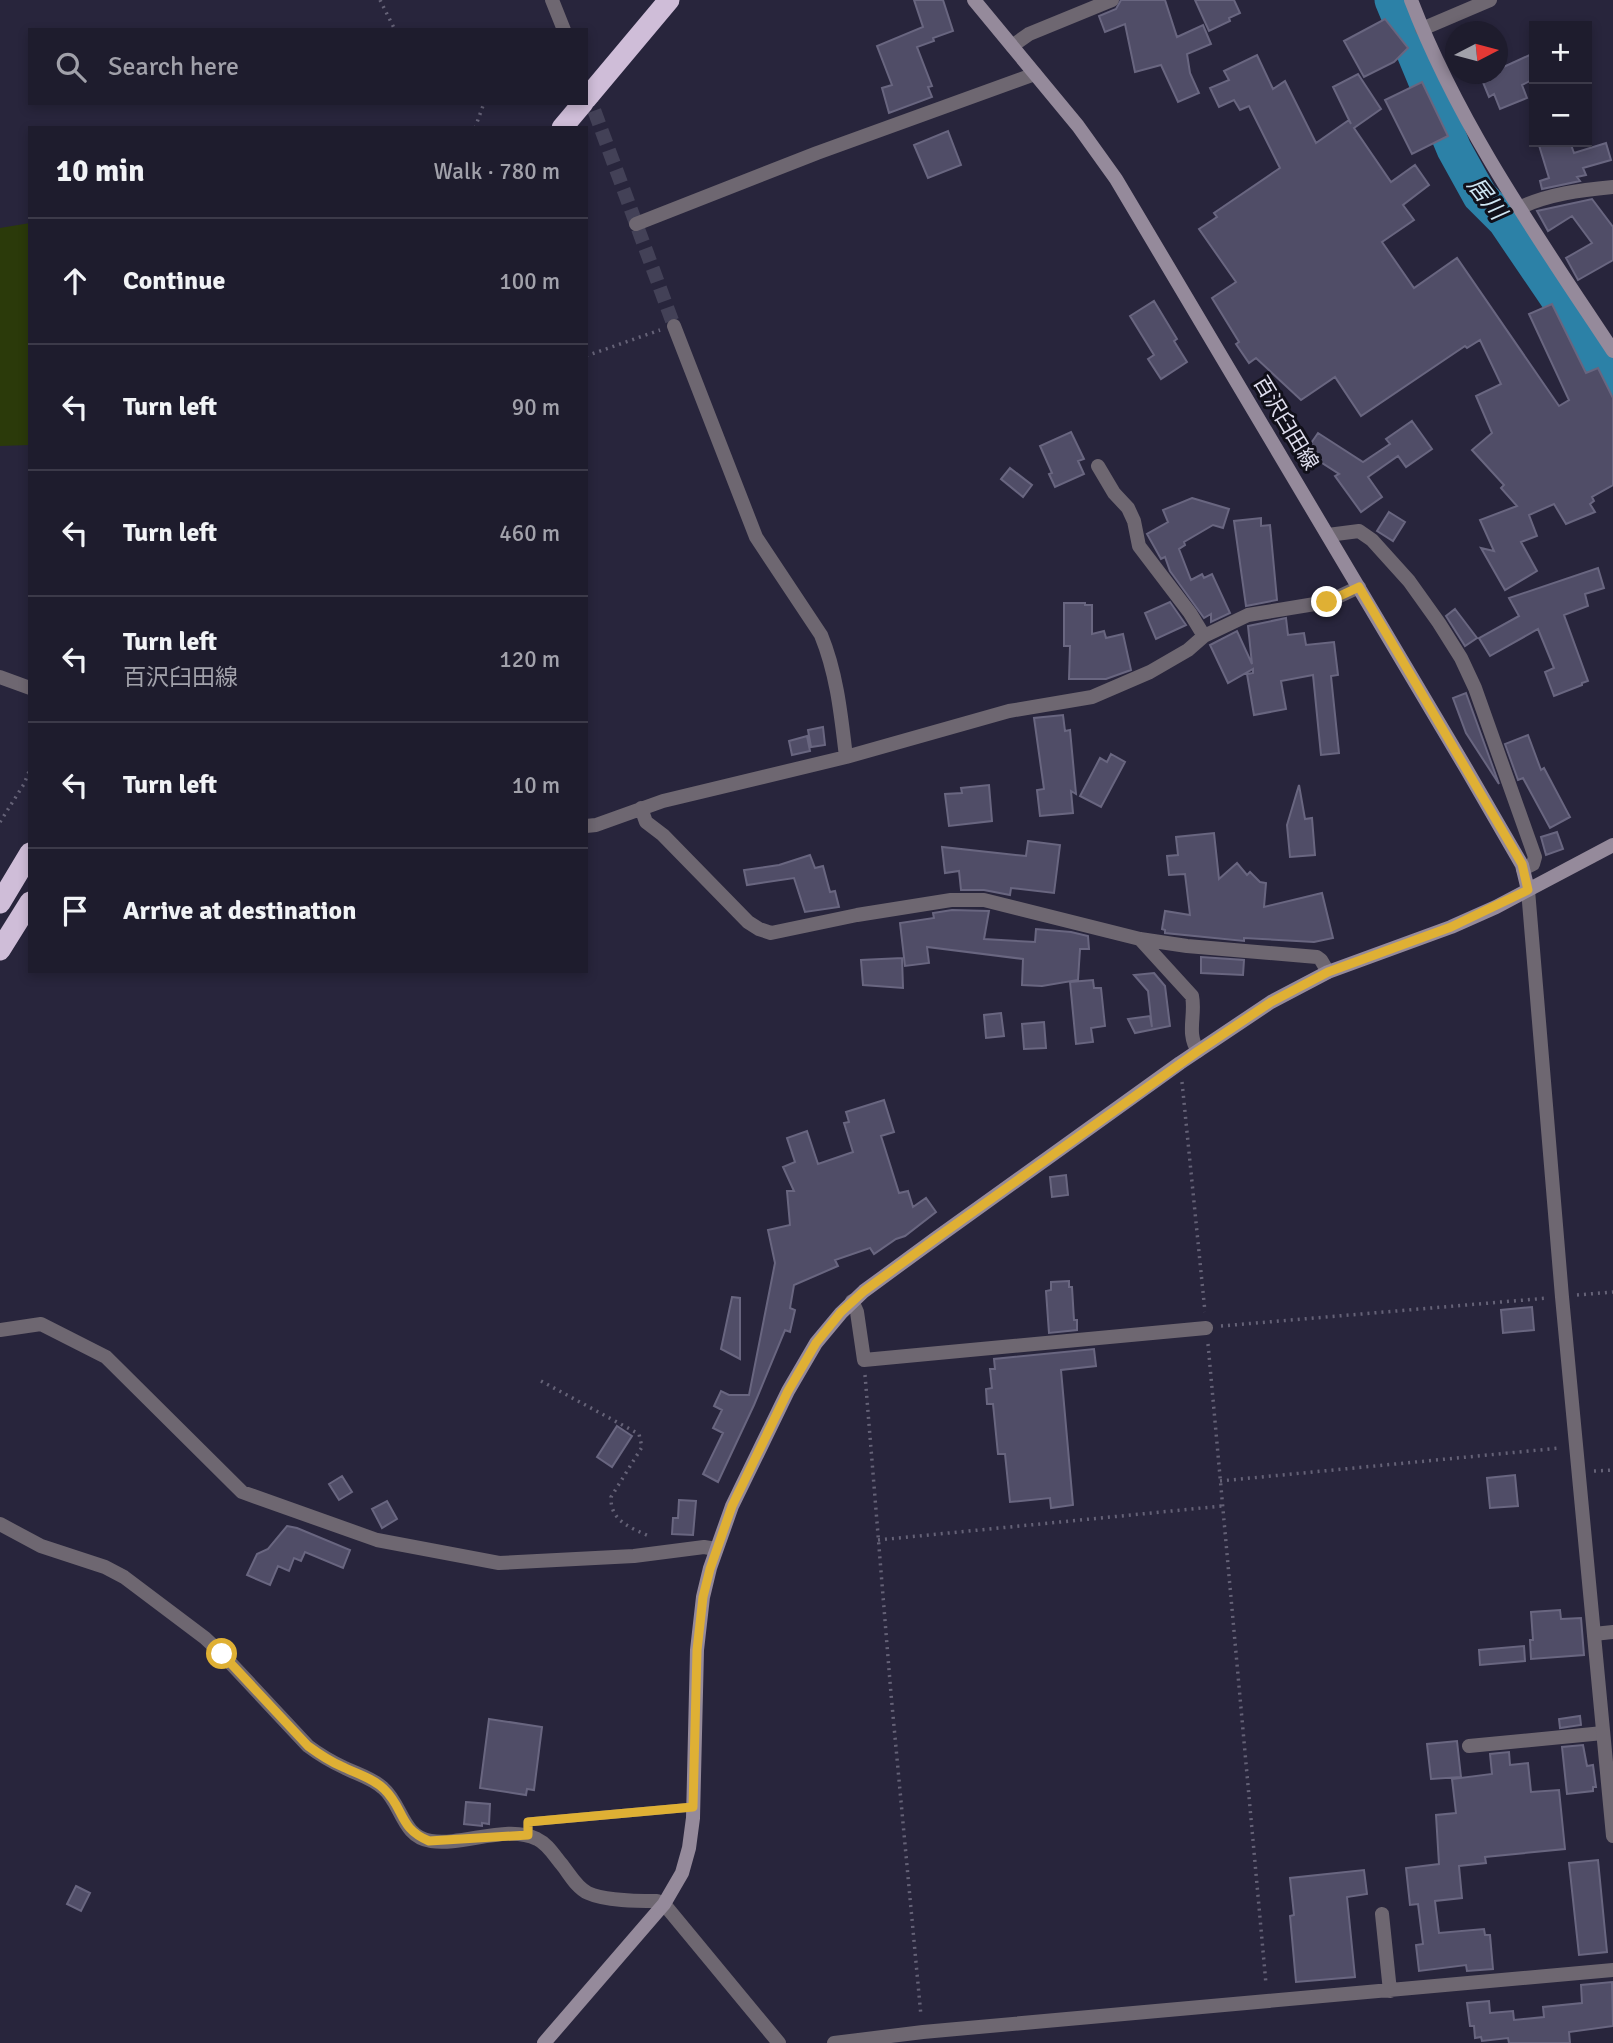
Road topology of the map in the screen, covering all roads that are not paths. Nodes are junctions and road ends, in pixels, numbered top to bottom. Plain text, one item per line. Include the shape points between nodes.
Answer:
1 (552, 0) edge
2 (670, 0) edge
3 (974, 0) edge
4 (1112, 0) edge
5 (1411, 0) edge
6 (1490, 0) edge
7 (563, 28) edge
8 (1422, 29) junction
9 (1012, 46) junction
10 (1035, 74) junction
11 (588, 97) edge
12 (581, 105) edge
13 (564, 126) edge
14 (1613, 187) edge
15 (1519, 208) junction
16 (636, 224) dead end
17 (674, 326) tunnel mouth
18 (1613, 351) edge
19 (1098, 466) dead end
20 (1328, 536) junction
21 (1359, 587) junction
22 (1204, 636) junction
23 (0, 677) edge
24 (28, 687) edge
25 (846, 757) junction
26 (641, 808) junction
27 (588, 826) edge
28 (1613, 845) edge
29 (28, 856) edge
30 (1523, 869) junction
31 (1528, 890) junction
32 (0, 903) edge
33 (28, 905) edge
34 (1140, 939) junction
35 (0, 950) edge
36 (1328, 972) junction
37 (1198, 1051) junction
38 (852, 1301) junction
39 (1206, 1328) road end
40 (0, 1330) edge
41 (0, 1524) edge
42 (716, 1549) junction
43 (1613, 1632) edge
44 (1594, 1633) junction
45 (1604, 1733) junction
46 (1469, 1746) dead end
47 (693, 1807) junction
48 (1612, 1808) edge
49 (528, 1835) junction
50 (1613, 1836) edge
51 (664, 1904) junction
52 (1382, 1914) dead end
53 (1613, 1970) edge
54 (1390, 1991) junction
55 (544, 2043) edge
56 (779, 2043) edge
57 (834, 2043) edge

1 - 7 street
2 - 11 highway
3 - 9 main road, 百沢臼田線
4 - 9 street via 1029,34
5 - 8 main road
6 - 8 street
8 - 15 main road
9 - 10 main road, 百沢臼田線
10 - 16 street
10 - 20 main road, 百沢臼田線 via 1116,179
12 - 13 highway
14 - 15 street via 1534,201
15 - 18 main road
17 - 25 street via 756,537 821,635 838,690
19 - 22 street via 1128,508 1146,558
20 - 21 main road, 百沢臼田線
20 - 30 street via 1359,531 1372,540 1409,581 1461,658 1535,857 1533,864
21 - 22 street via 1327,602 1248,615
21 - 30 main road, 百沢臼田線
22 - 25 street via 1150,672 1092,696 1018,709
23 - 24 street
25 - 26 street
26 - 27 street
26 - 34 street via 646,822 748,922 771,933 951,900 984,900
28 - 31 main road
29 - 32 highway
30 - 31 main road, 百沢臼田線
31 - 36 main road via 1451,927
31 - 44 street
33 - 35 highway
34 - 36 street via 1317,957
34 - 37 street via 1192,996 1192,1042
36 - 37 main road via 1271,1002
37 - 38 main road
38 - 39 street via 864,1360
38 - 42 main road via 816,1343 788,1391
40 - 42 street via 41,1324 106,1357 242,1492 377,1540 499,1563
41 - 49 street via 41,1546 105,1567 133,1584 205,1638 308,1746 384,1788 415,1835 429,1841
42 - 47 main road via 703,1597 697,1650
43 - 44 street
44 - 45 street
45 - 46 street
45 - 48 street
47 - 49 lane via 528,1822
47 - 51 main road via 682,1873
48 - 50 street
49 - 51 street via 540,1840 587,1893
51 - 55 main road
51 - 56 street
52 - 54 street
53 - 54 street
54 - 57 street

